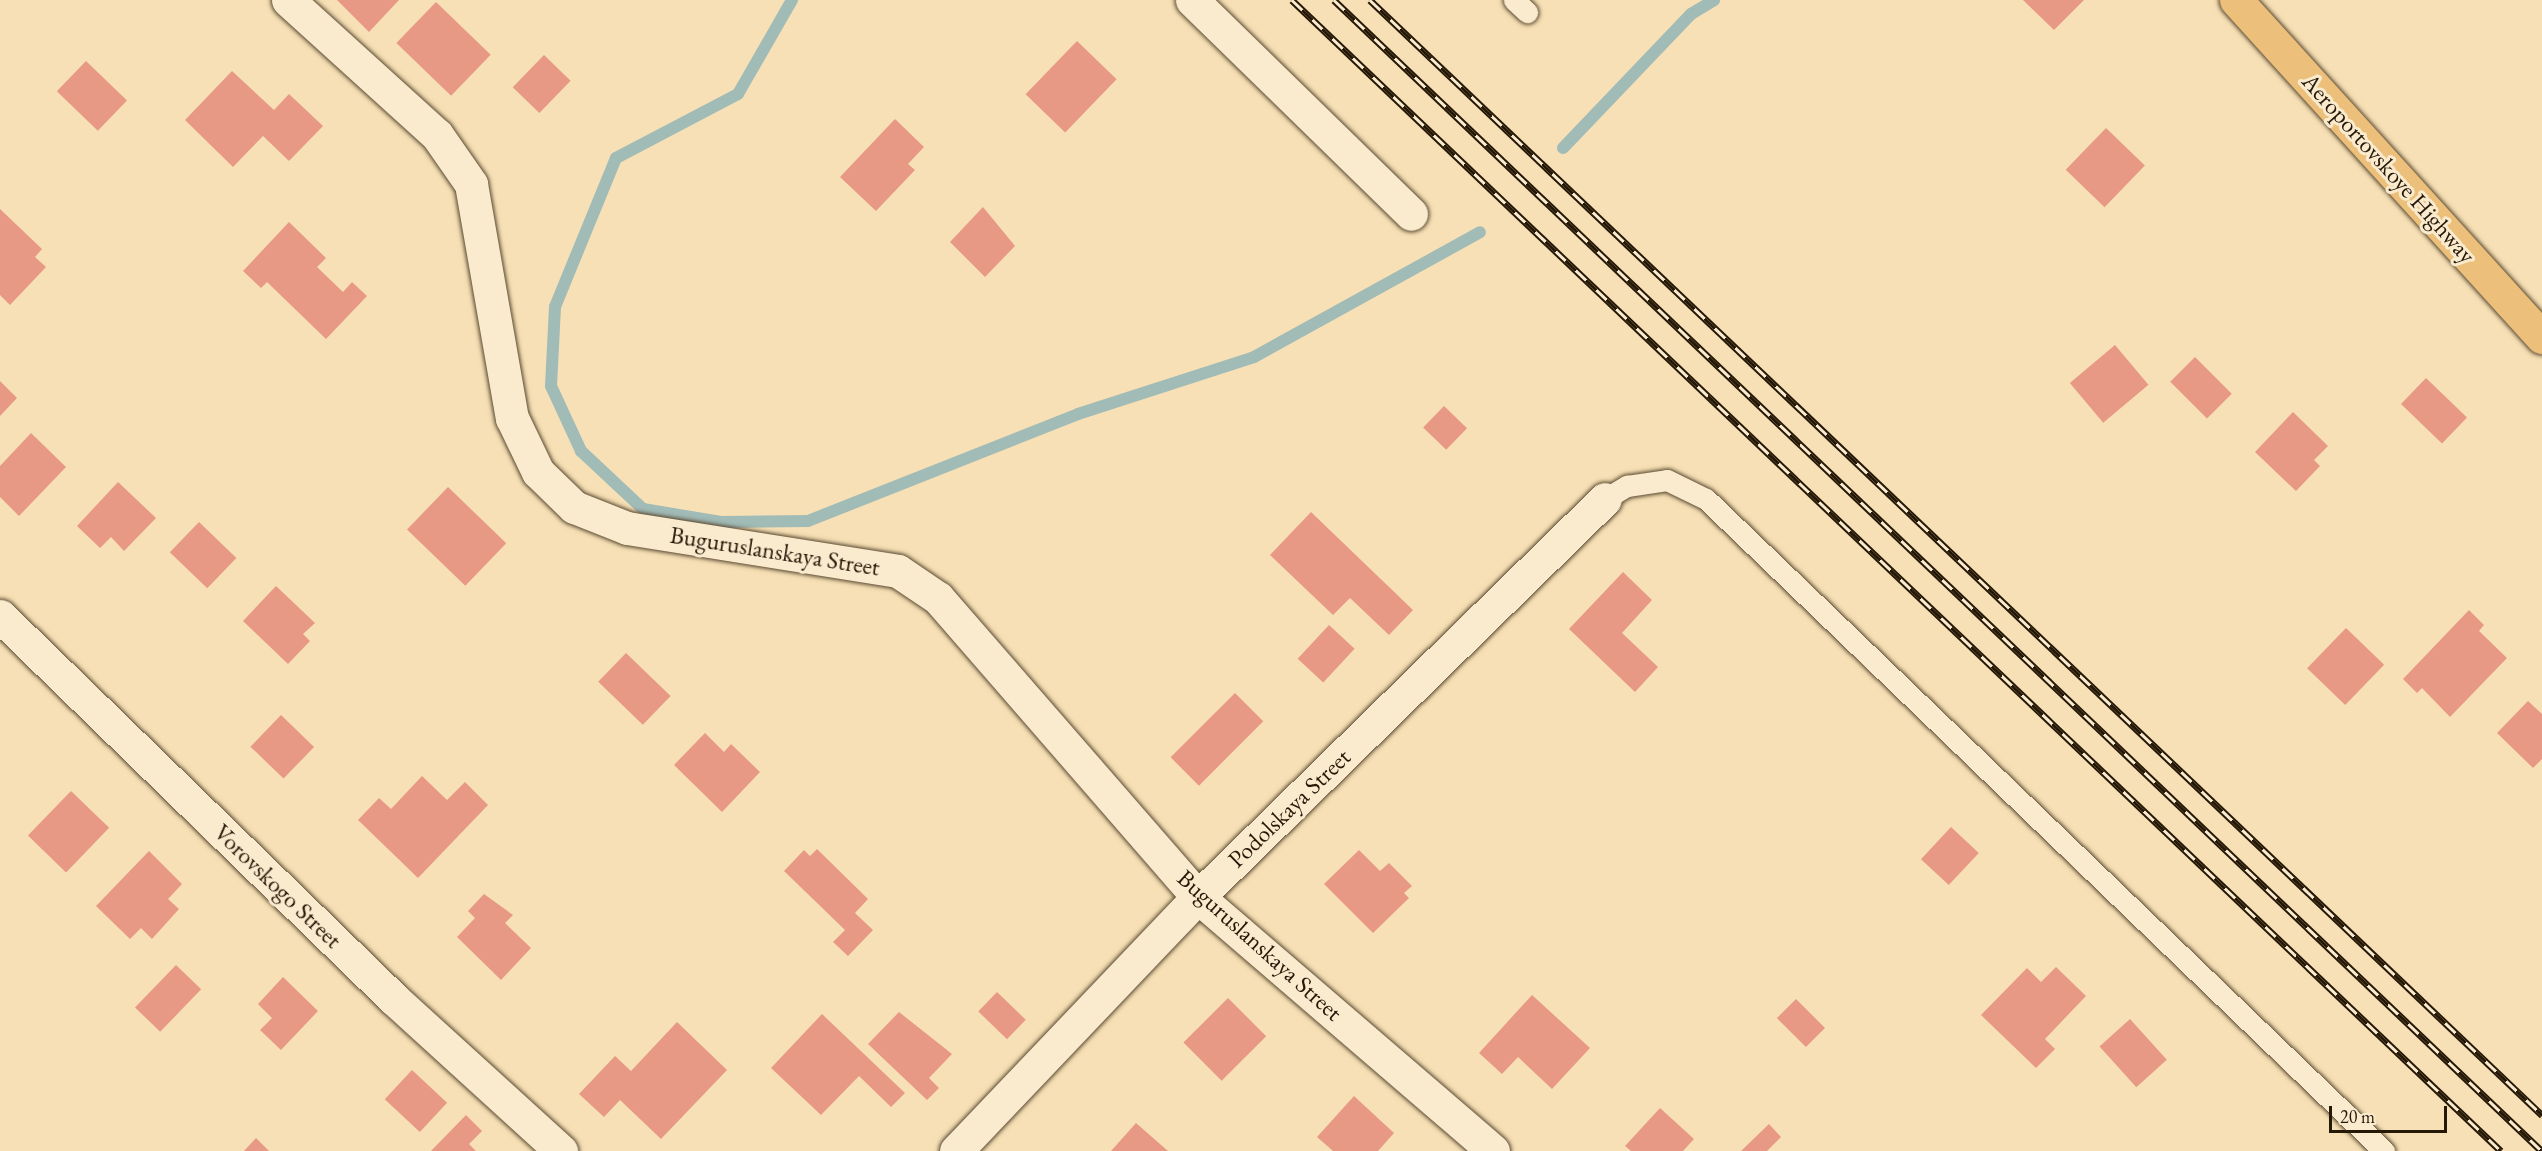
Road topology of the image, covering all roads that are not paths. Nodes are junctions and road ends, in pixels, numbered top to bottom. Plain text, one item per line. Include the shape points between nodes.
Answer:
1 (288, 0) edge
2 (1192, 0) edge
3 (2236, 0) edge
4 (1411, 214) dead end
5 (2542, 336) edge
6 (1605, 499) joint
7 (0, 616) edge
8 (1198, 897) junction
9 (561, 1151) edge
10 (956, 1151) edge
11 (1493, 1151) edge
12 (2384, 1151) edge

1 - 8 street, Buguruslanskaya Street via 437,135 471,184 512,418 538,472 574,507 627,528 898,571 938,598
2 - 4 street
3 - 5 main road, Aeroportovskoye Highway
6 - 8 street, Podolskaya Street
6 - 12 lane via 1627,486 1667,480 1706,499
7 - 9 street, Vorovskogo Street via 394,999
8 - 10 street, Podolskaya Street
8 - 11 street, Buguruslanskaya Street

